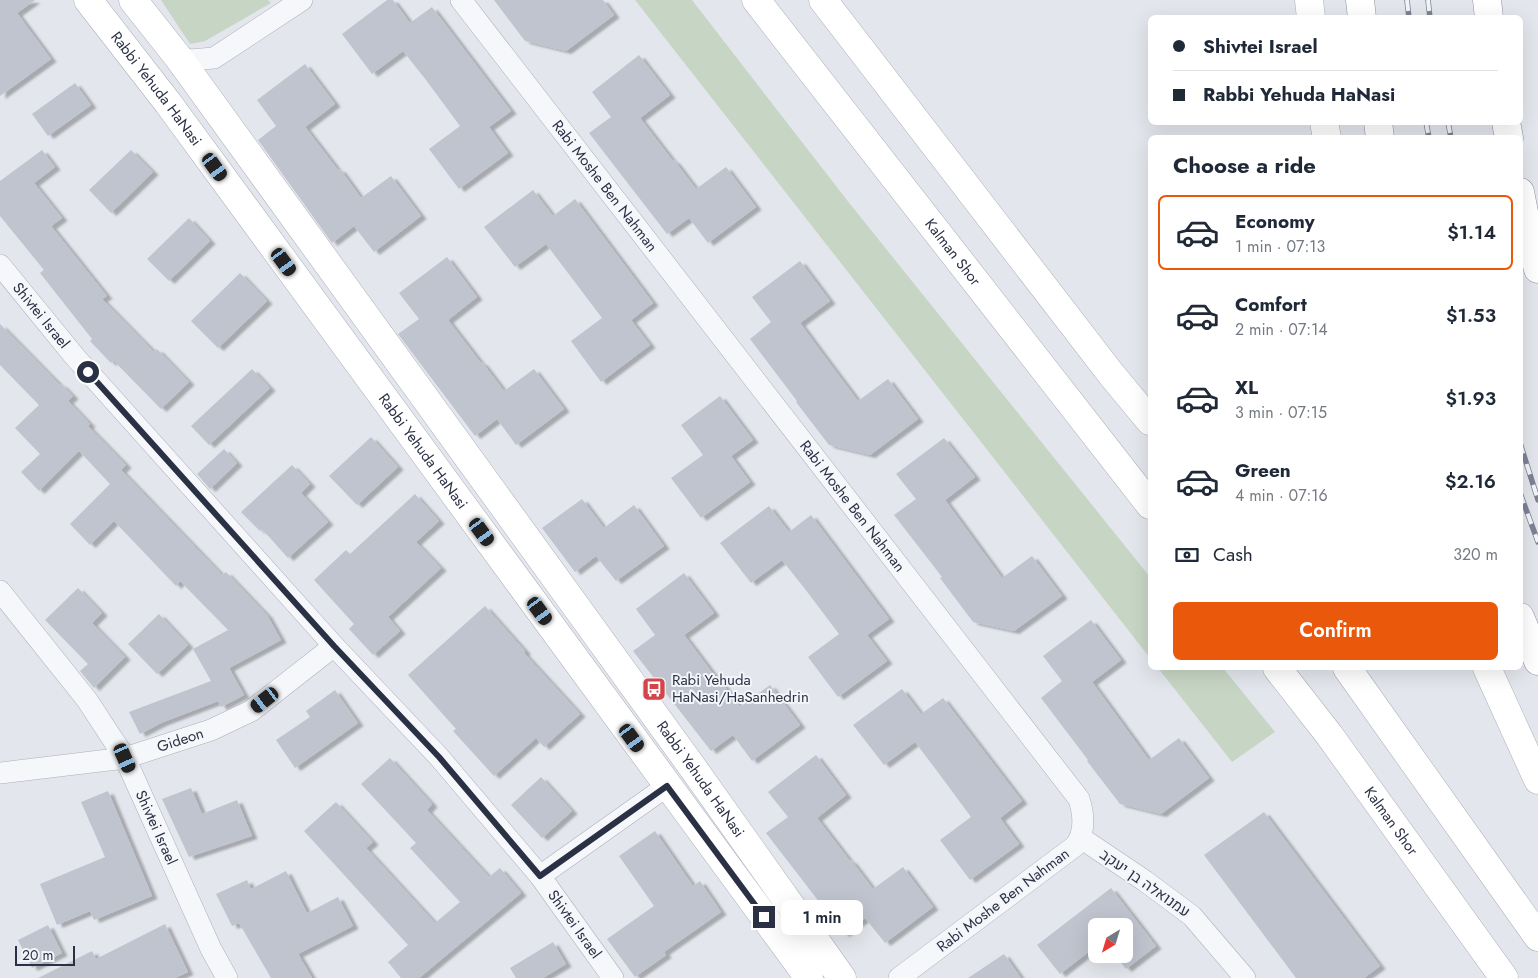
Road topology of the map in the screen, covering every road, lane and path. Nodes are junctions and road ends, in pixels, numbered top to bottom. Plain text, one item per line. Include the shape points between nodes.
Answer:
1 (88, 0) edge
2 (134, 0) edge
3 (302, 0) edge
4 (461, 0) edge
5 (756, 0) edge
6 (823, 0) edge
7 (1309, 0) edge
8 (1360, 0) edge
9 (1487, 0) edge
10 (1311, 15) edge
11 (1362, 15) edge
12 (1489, 15) edge
13 (178, 57) junction
14 (1523, 207) edge
15 (0, 265) edge
16 (1538, 269) edge
17 (1148, 419) edge
18 (1148, 501) edge
19 (0, 590) edge
20 (1523, 624) edge
21 (334, 646) junction
22 (1538, 661) edge
23 (1279, 670) edge
24 (1347, 670) edge
25 (1489, 670) edge
26 (125, 758) junction
27 (0, 773) edge
28 (1538, 780) edge
29 (667, 786) junction
30 (1081, 838) junction
31 (540, 876) junction
32 (1538, 937) edge
33 (227, 978) edge
34 (613, 978) edge
35 (809, 978) edge
36 (842, 978) edge
37 (899, 978) edge
38 (1245, 978) edge
39 (1504, 978) edge

1 - 29 main road, Rabbi Yehuda HaNasi via 168,103
2 - 13 main road, Rabbi Yehuda HaNasi
3 - 13 street via 214,58 190,60
4 - 30 street, Rabi Moshe Ben Nahman via 1079,799 1084,813
5 - 18 main road, Kalman Shor
6 - 17 main road
7 - 10 main road
8 - 11 main road
9 - 12 main road
13 - 36 main road, Rabbi Yehuda HaNasi
14 - 16 main road
15 - 21 street, Shivtei Israel via 75,357
19 - 26 street, Shivtei Israel via 87,700
20 - 22 main road
21 - 26 street, Gideon via 252,710 211,730
21 - 31 street, Shivtei Israel via 439,757
23 - 39 main road, Kalman Shor via 1330,736
24 - 32 main road
25 - 28 main road
26 - 27 street, Gideon
26 - 33 street, Shivtei Israel
29 - 31 street
29 - 35 main road, Rabbi Yehuda HaNasi
30 - 37 street, Rabi Moshe Ben Nahman via 1075,846
30 - 38 street, עמנואלה בן יעקב via 1192,916
31 - 34 street, Shivtei Israel

